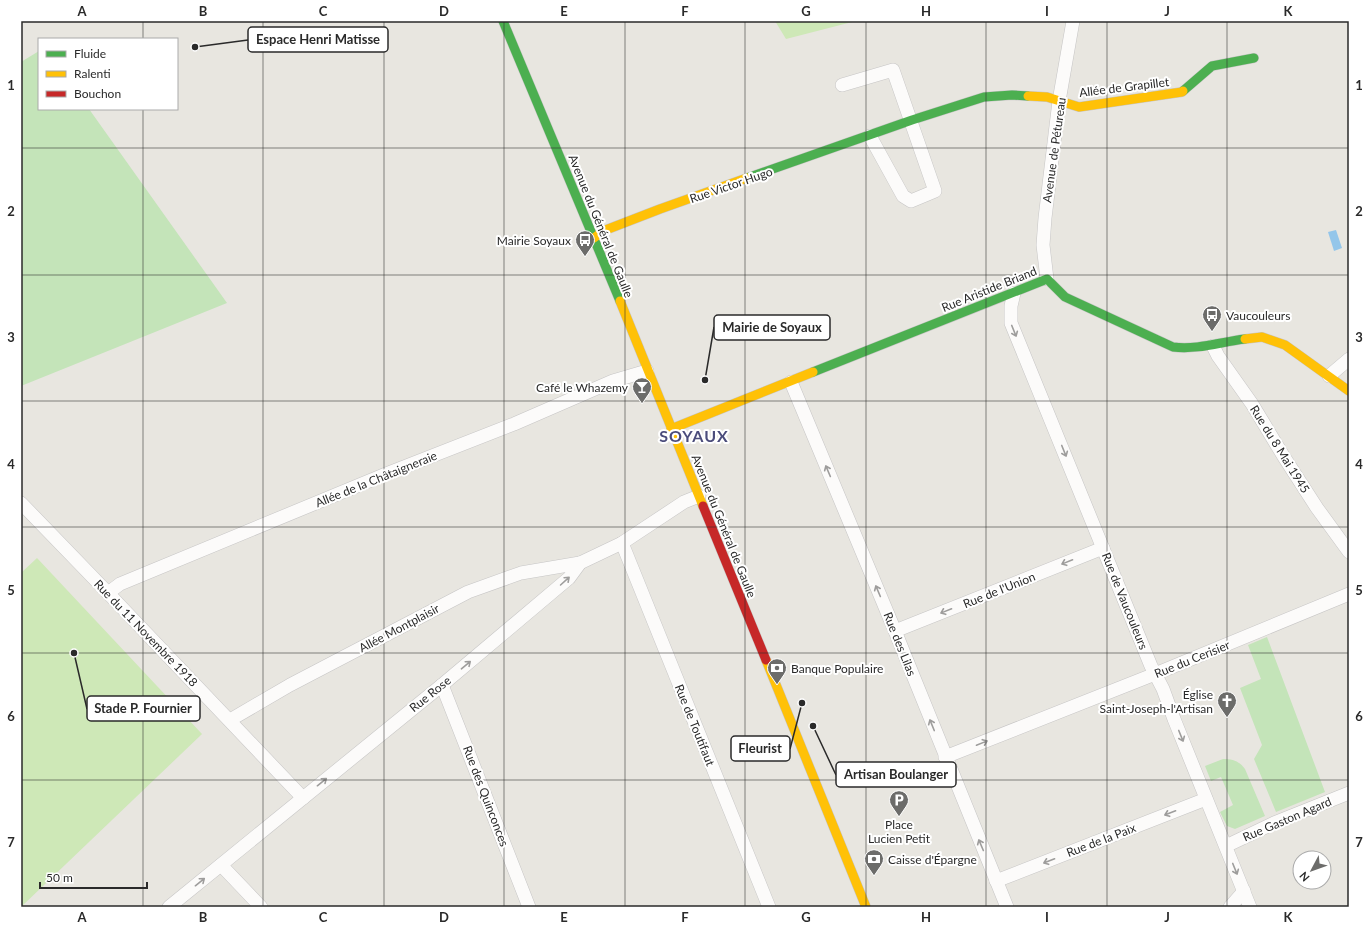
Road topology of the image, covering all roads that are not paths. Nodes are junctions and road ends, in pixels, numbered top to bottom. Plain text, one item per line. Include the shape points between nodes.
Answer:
1 (503, 21) edge
2 (1073, 21) edge
3 (1254, 58) dead end
4 (842, 85) dead end
5 (1059, 101) junction
6 (912, 120) junction
7 (870, 136) junction
8 (594, 238) junction
9 (1046, 279) junction
10 (1014, 293) junction
11 (1212, 346) junction
12 (1349, 359) edge
13 (647, 371) junction
14 (1329, 376) junction
15 (791, 382) junction
16 (1349, 391) edge
17 (671, 429) junction
18 (699, 496) junction
19 (21, 503) edge
20 (622, 543) junction
21 (1103, 548) junction
22 (1349, 552) edge
23 (580, 564) junction
24 (108, 593) junction
25 (1349, 594) edge
26 (895, 631) junction
27 (1155, 674) junction
28 (442, 684) junction
29 (230, 720) junction
30 (945, 757) junction
31 (1349, 793) edge
32 (303, 798) junction
33 (1206, 799) junction
34 (1226, 846) junction
35 (221, 865) junction
36 (996, 881) junction
37 (1244, 891) junction
38 (169, 907) edge
39 (261, 907) edge
40 (529, 907) edge
41 (769, 907) edge
42 (866, 907) edge
43 (1007, 907) edge
44 (1230, 907) edge
45 (1250, 907) edge

1 - 8 street, Avenue du Général de Gaulle
2 - 5 street, Avenue de Pétureau
3 - 5 street, Allée de Grapillet via 1212,66 1182,92 1079,107
4 - 6 street via 893,70
5 - 6 street, Rue Victor Hugo via 1012,95 984,97
5 - 9 street, Avenue de Pétureau via 1043,244
6 - 7 street, Rue Victor Hugo
6 - 7 street via 935,191 911,201 903,196
7 - 8 street, Rue Victor Hugo via 660,209 603,231
8 - 13 street, Avenue du Général de Gaulle
9 - 10 street, Rue Aristide Briand
9 - 11 street, Rue Aristide Briand via 1065,297 1172,347 1186,350
10 - 15 street, Rue Aristide Briand
10 -> 21 street, Rue de Vaucouleurs via 1011,323
11 - 14 street, Rue Aristide Briand via 1264,336 1284,345
11 - 22 street, Rue du 8 Mai 1945 via 1252,404 1317,508
12 - 14 street
13 - 17 street, Avenue du Général de Gaulle
13 - 24 street, Allée de la Châtaigneraie via 613,381 514,424 372,480 120,584
14 - 16 street, Rue Aristide Briand
15 - 17 street, Rue Aristide Briand
26 -> 15 street, Rue des Lilas
17 - 18 street, Avenue du Général de Gaulle
18 - 20 street, Rue Rose via 684,502
18 - 42 street, Avenue du Général de Gaulle
19 - 24 street, Rue du 11 Novembre 1918
20 - 23 street, Rue Rose
20 - 41 street, Rue de Toutifaut
21 -> 26 street, Rue de l'Union
21 - 27 street, Rue de Vaucouleurs
28 -> 23 street, Rue Rose via 569,578
23 - 29 street, Allée Montplaisir via 521,573 468,592 290,685
24 - 29 street, Rue du 11 Novembre 1918
25 - 27 street, Rue du Cerisier
30 -> 26 street, Rue des Lilas
30 -> 27 street, Rue du Cerisier
27 -> 33 street, Rue de Vaucouleurs
32 -> 28 street, Rue Rose
28 - 40 street, Rue des Quinconces
29 - 32 street, Rue du 11 Novembre 1918
36 -> 30 street, Rue des Lilas
31 - 34 street, Rue Gaston Agard via 1274,823
32 - 35 street, Rue Rose
33 - 34 street, Rue de Vaucouleurs
33 -> 36 street, Rue de la Paix
34 -> 37 street, Rue de Vaucouleurs
38 -> 35 street, Rue Rose
35 - 39 street
36 - 43 street, Rue des Lilas
37 - 44 street
37 - 45 street, Rue de Vaucouleurs

